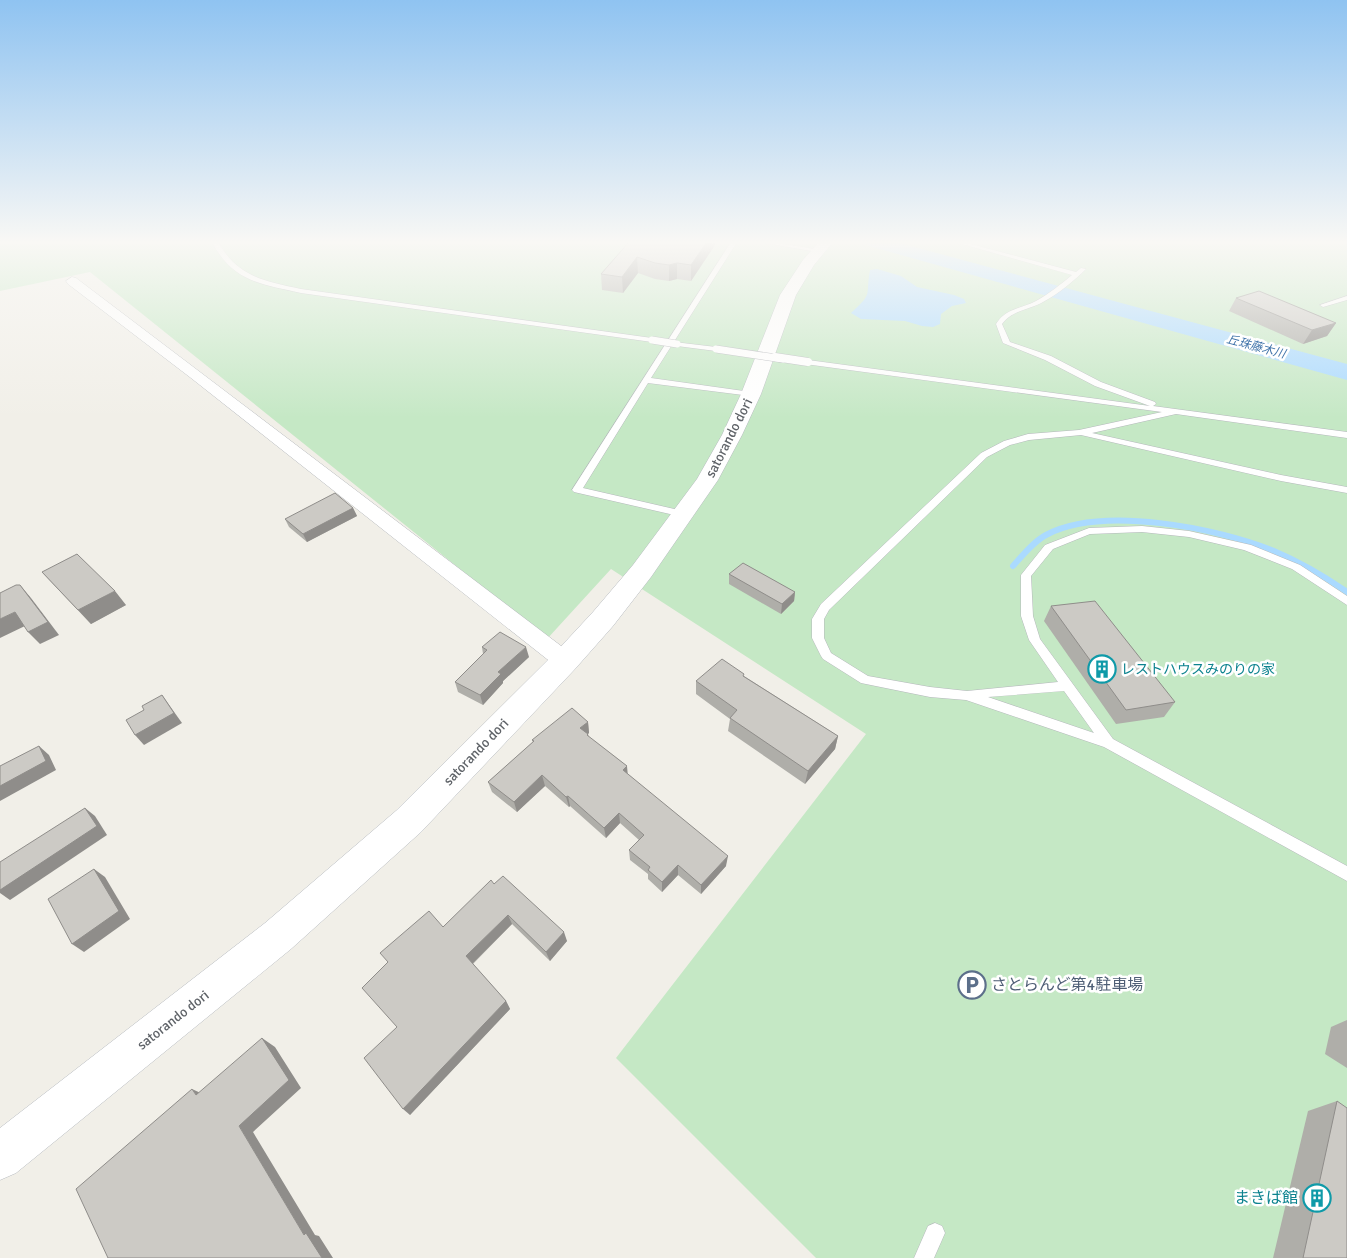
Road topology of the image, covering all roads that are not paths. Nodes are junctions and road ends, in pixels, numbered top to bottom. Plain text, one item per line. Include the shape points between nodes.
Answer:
1 (98, 301) edge
2 (371, 301) edge
3 (697, 301) edge
4 (786, 301) edge
5 (1040, 301) edge
6 (1338, 301) edge
7 (1323, 305) dead end
8 (646, 380) junction
9 (751, 394) junction
10 (1174, 412) junction
11 (1079, 433) junction
12 (1347, 435) edge
13 (1347, 490) edge
14 (683, 514) junction
15 (1347, 601) edge
16 (565, 661) junction
17 (1066, 686) junction
18 (966, 695) junction
19 (1108, 743) junction
20 (1347, 874) edge
21 (0, 1156) edge
22 (935, 1233) dead end
23 (924, 1258) edge

1 - 16 street
2 - 10 lane, bridge
3 - 8 lane
4 - 9 street, satorando dori
5 - 10 lane via 1003,317 999,324 1007,343 1048,358 1098,384
6 - 7 lane
8 - 9 lane
8 - 14 lane via 577,490
9 - 14 street, satorando dori via 707,480
10 - 11 lane
10 - 12 lane
11 - 13 lane via 1138,444 1260,475
11 - 18 lane via 1028,437 984,455 848,584 825,607 818,620 818,638 827,656 865,680
14 - 16 street, satorando dori via 614,605
15 - 17 lane via 1296,568 1247,547 1189,534 1142,529 1089,530 1049,547 1026,575 1027,616 1035,640
16 - 21 street, satorando dori via 409,821 278,936
17 - 18 lane
17 - 19 lane
18 - 19 lane
19 - 20 lane
22 - 23 lane

